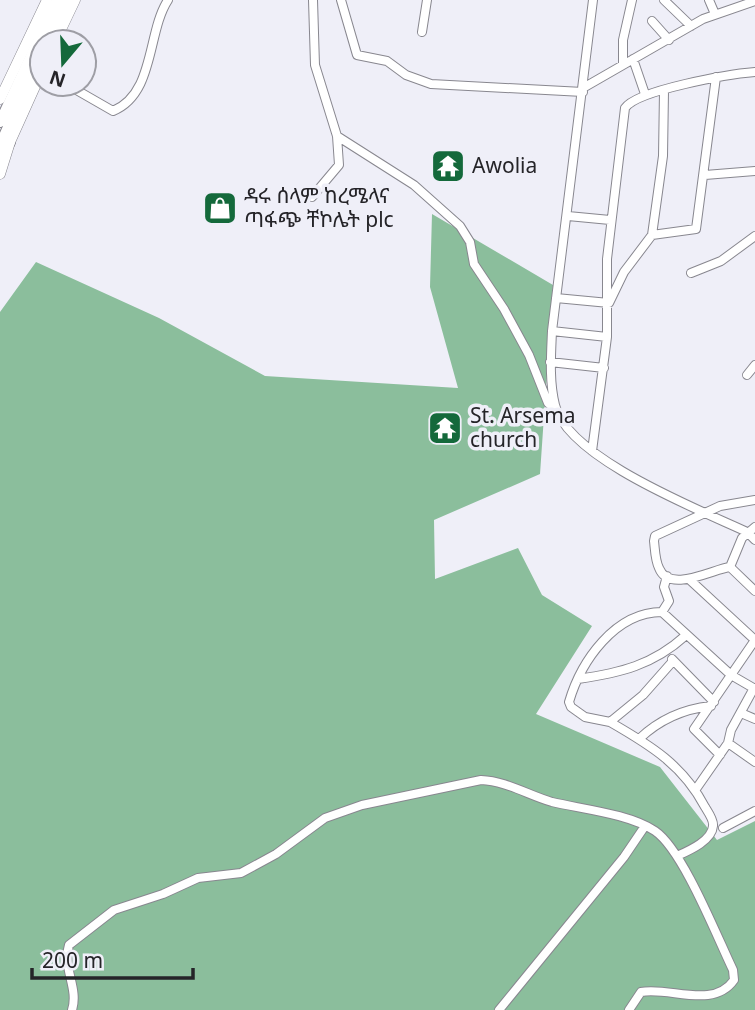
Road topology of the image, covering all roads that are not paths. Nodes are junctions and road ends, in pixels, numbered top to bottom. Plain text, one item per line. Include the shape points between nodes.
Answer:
1 (47, 0) edge
2 (57, 0) edge
3 (65, 0) edge
4 (75, 0) edge
5 (168, 0) edge
6 (313, 0) edge
7 (341, 0) edge
8 (427, 0) edge
9 (593, 0) edge
10 (632, 0) edge
11 (664, 0) edge
12 (709, 0) edge
13 (755, 1) edge
14 (715, 14) junction
15 (652, 21) dead end
16 (691, 26) junction
17 (52, 28) edge
18 (62, 28) edge
19 (422, 32) dead end
20 (669, 40) junction
21 (633, 59) junction
22 (623, 64) junction
23 (755, 72) edge
24 (28, 73) edge
25 (716, 78) junction
26 (583, 90) junction
27 (664, 91) junction
28 (645, 94) junction
29 (28, 98) edge
30 (90, 98) edge
31 (10, 101) edge
32 (0, 122) edge
33 (337, 136) junction
34 (5, 143) edge
35 (0, 161) edge
36 (755, 171) edge
37 (0, 173) edge
38 (705, 176) junction
39 (312, 197) dead end
40 (568, 216) junction
41 (610, 220) junction
42 (652, 235) junction
43 (755, 236) edge
44 (691, 273) dead end
45 (555, 298) junction
46 (608, 303) junction
47 (552, 331) junction
48 (607, 337) junction
49 (550, 362) junction
50 (755, 365) edge
51 (604, 369) junction
52 (747, 375) dead end
53 (556, 410) junction
54 (592, 451) junction
55 (755, 500) edge
56 (708, 513) junction
57 (751, 530) edge
58 (755, 540) edge
59 (730, 567) junction
60 (667, 576) junction
61 (690, 580) junction
62 (755, 591) edge
63 (662, 612) junction
64 (685, 636) junction
65 (755, 640) edge
66 (667, 653) junction
67 (673, 661) junction
68 (731, 675) junction
69 (578, 679) junction
70 (755, 689) edge
71 (713, 704) junction
72 (741, 713) junction
73 (755, 719) edge
74 (610, 722) junction
75 (639, 738) junction
76 (728, 743) junction
77 (720, 755) junction
78 (755, 762) edge
79 (696, 789) junction
80 (755, 811) edge
81 (645, 826) junction
82 (723, 828) dead end
83 (677, 856) junction
84 (72, 1010) edge
85 (499, 1010) edge
86 (629, 1010) edge

1 - 31 main road
2 - 31 highway
3 - 17 highway
4 - 18 main road
5 - 30 street via 141,82 126,103 113,111
6 - 33 street via 315,65
7 - 26 street via 357,55 387,61 419,82
8 - 19 street
9 - 26 street
10 - 22 street
11 - 16 street
12 - 14 street
13 - 14 street
14 - 16 street
15 - 20 street
16 - 20 street
20 - 21 street
21 - 22 street
21 - 28 street
22 - 26 street
23 - 25 street
24 - 31 highway
25 - 27 street
25 - 38 street
26 - 40 street
27 - 28 street
27 - 42 street via 663,156
28 - 41 street via 625,108
29 - 34 main road
31 - 32 highway
31 - 34 highway
33 - 39 street via 338,169
33 - 53 street via 414,185 460,226 470,242 474,264 515,328 548,403
34 - 35 highway
34 - 37 main road
36 - 38 street
38 - 42 street via 695,230
40 - 41 street
40 - 45 street
41 - 46 street
42 - 46 street
43 - 44 street via 721,261
45 - 46 street
45 - 47 street
46 - 48 street
47 - 48 street
47 - 49 street
48 - 51 street
49 - 51 street
49 - 53 street
50 - 52 street
51 - 54 street
53 - 54 street
54 - 56 street via 622,472
55 - 56 street via 720,506
56 - 57 street
56 - 60 street via 654,538 659,569
57 - 58 street
57 - 59 street
59 - 61 street
59 - 62 street
60 - 61 street
60 - 63 street via 664,587 669,603
61 - 65 street
63 - 64 street
63 - 69 street via 619,626 596,648
64 - 66 street
64 - 68 street
65 - 68 street
66 - 67 street
66 - 69 street via 633,669
67 - 71 street
67 - 74 street via 643,695
68 - 70 street
68 - 71 street
69 - 74 street via 571,707 584,717
70 - 72 street
71 - 75 street via 676,715
71 - 77 street via 694,730
72 - 73 street
72 - 76 street
74 - 75 street
75 - 79 street via 669,758
76 - 77 street
76 - 78 street
77 - 79 street
79 - 83 street via 713,826 699,844
80 - 82 street
81 - 83 street
81 - 84 street via 481,780 335,814 241,873 198,878 121,907 82,932 67,952 75,995
81 - 85 street
83 - 86 street via 733,970 733,980 724,990 701,996 641,992

